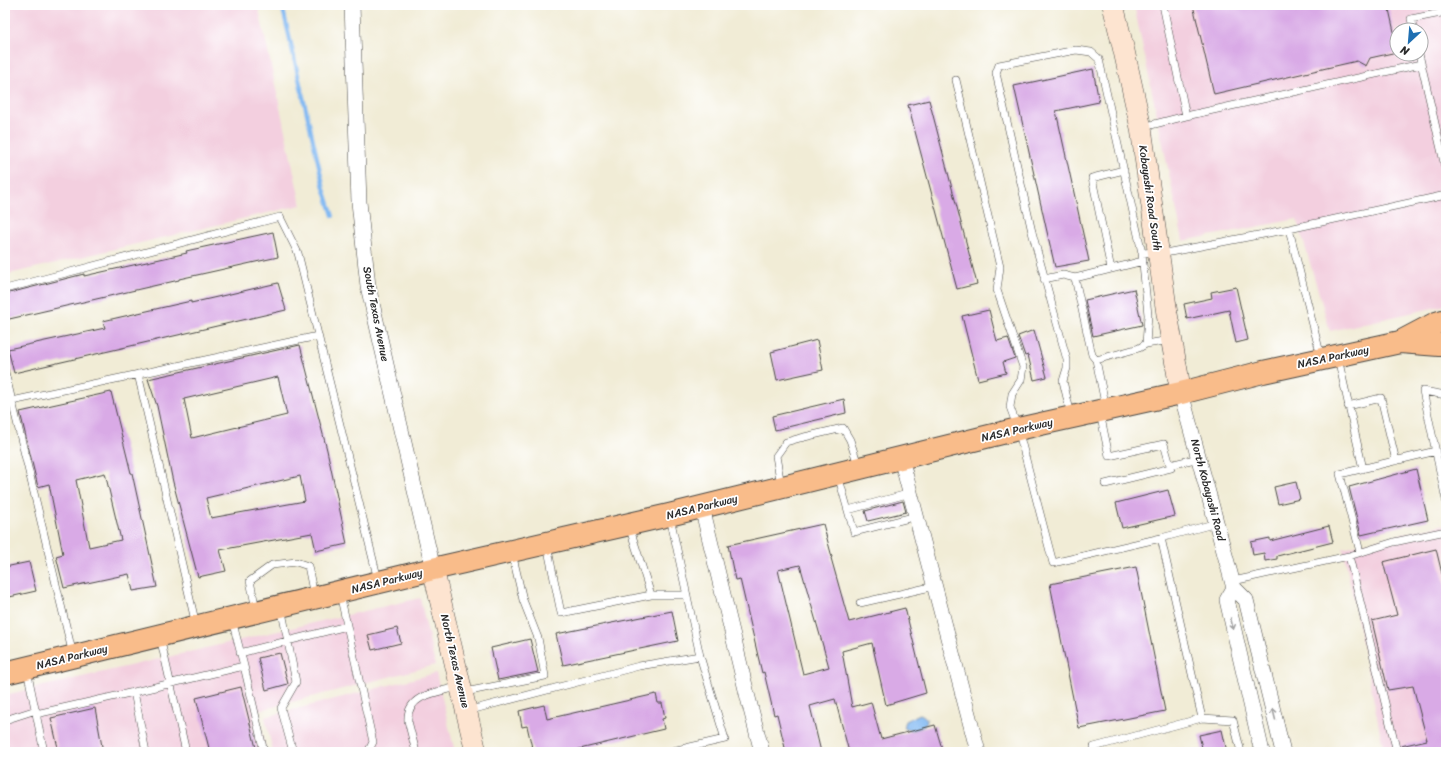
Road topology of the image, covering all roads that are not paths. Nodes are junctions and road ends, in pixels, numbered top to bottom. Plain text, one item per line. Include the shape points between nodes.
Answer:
1 (352, 5) edge
2 (1113, 5) edge
3 (1163, 5) edge
4 (1446, 12) edge
5 (1412, 22) edge
6 (1421, 64) joint
7 (956, 80) dead end
8 (1186, 116) junction
9 (1141, 128) junction
10 (1124, 170) junction
11 (1446, 171) edge
12 (1446, 195) edge
13 (1289, 228) junction
14 (1150, 255) junction
15 (1111, 269) junction
16 (1075, 278) junction
17 (1044, 279) junction
18 (5, 289) edge
19 (1446, 320) edge
20 (318, 336) junction
21 (1171, 339) junction
22 (1400, 342) junction
23 (1146, 344) junction
24 (1446, 344) edge
25 (1330, 358) junction
26 (1096, 360) junction
27 (5, 372) edge
28 (138, 374) junction
29 (1181, 393) junction
30 (1446, 395) edge
31 (12, 401) junction
32 (1348, 406) junction
33 (1103, 410) junction
34 (1071, 417) junction
35 (1018, 429) junction
36 (1436, 451) junction
37 (901, 458) junction
38 (1199, 458) junction
39 (1396, 461) junction
40 (1170, 465) junction
41 (859, 468) junction
42 (1363, 469) junction
43 (837, 473) junction
44 (1105, 484) dead end
45 (782, 487) junction
46 (902, 497) junction
47 (1446, 500) edge
48 (702, 507) junction
49 (848, 510) junction
50 (669, 515) junction
51 (907, 516) junction
52 (1217, 523) junction
53 (628, 524) junction
54 (1446, 531) edge
55 (1161, 538) junction
56 (546, 543) junction
57 (511, 551) junction
58 (1360, 552) junction
59 (1349, 556) junction
60 (433, 569) junction
61 (379, 582) junction
62 (1234, 585) junction
63 (935, 586) junction
64 (340, 592) junction
65 (687, 594) junction
66 (651, 595) junction
67 (315, 598) junction
68 (860, 603) dead end
69 (281, 606) junction
70 (257, 612) junction
71 (231, 618) junction
72 (347, 626) junction
73 (197, 627) junction
74 (160, 636) junction
75 (287, 642) junction
76 (240, 654) junction
77 (700, 656) junction
78 (73, 657) junction
79 (244, 666) junction
80 (27, 668) junction
81 (5, 674) edge
82 (171, 684) junction
83 (134, 692) junction
84 (463, 697) junction
85 (36, 712) junction
86 (1202, 718) junction
87 (5, 720) edge
88 (44, 752) edge
89 (146, 752) edge
90 (186, 752) edge
91 (264, 752) edge
92 (293, 752) edge
93 (368, 752) edge
94 (416, 752) edge
95 (476, 752) edge
96 (668, 752) edge
97 (762, 752) edge
98 (978, 752) edge
99 (1095, 752) edge
100 (1241, 752) edge
101 (1262, 752) edge
102 (1283, 752) edge
103 (1397, 752) edge

1 - 60 street, South Texas Avenue via 359,202 368,286
2 - 9 street, Kobayashi Road South
3 - 8 lane
4 - 5 lane via 1411,19
6 - 8 lane
6 - 11 lane
7 - 35 lane via 1000,267 997,290 1023,367 1021,380 1012,394 1010,407
8 - 9 lane
9 - 14 street, Kobayashi Road South
10 - 14 lane
10 - 15 lane via 1092,178
10 - 17 lane via 1099,59 1091,52 1076,50 999,66 996,73
12 - 13 lane
13 - 14 lane
13 - 25 lane
14 - 15 lane
14 - 21 street, Kobayashi Road South
14 - 23 lane
15 - 16 lane
16 - 17 lane via 1063,275
16 - 26 lane via 1092,355
17 - 34 lane via 1067,360 1063,381
18 - 20 lane via 280,217 298,253
19 - 22 main road, NASA Parkway
20 - 28 lane
20 - 61 lane
21 - 23 lane
21 - 29 street, Kobayashi Road South
22 - 24 main road, NASA Parkway via 1439,346
22 - 25 main road, NASA Parkway
23 - 26 lane
25 - 29 main road, NASA Parkway
25 - 32 lane
26 - 33 lane
27 - 31 lane
28 - 31 lane
28 - 73 lane
29 - 33 main road, NASA Parkway
29 - 38 street, North Kobayashi Road
30 - 36 lane via 1423,391
31 - 78 lane
32 - 39 lane via 1381,398
32 - 42 lane
33 - 34 main road, NASA Parkway
33 - 40 lane via 1109,456 1164,444
34 - 35 main road, NASA Parkway
35 - 37 main road, NASA Parkway
35 - 55 lane via 1053,562
36 - 39 lane
36 - 47 lane
37 - 41 main road, NASA Parkway
37 - 46 street
38 - 40 lane
38 - 52 street, North Kobayashi Road
39 - 42 lane
40 - 44 lane via 1171,468
41 - 43 main road, NASA Parkway
41 - 45 lane via 850,440 843,428 800,438 786,442 776,456
42 - 58 lane via 1340,474
43 - 45 main road, NASA Parkway
43 - 49 lane
45 - 48 main road, NASA Parkway
46 - 49 lane
46 - 51 street
48 - 50 main road, NASA Parkway
48 - 97 street
49 - 51 lane via 854,532 878,522
50 - 53 main road, NASA Parkway
50 - 65 lane
51 - 63 street
52 - 55 lane
52 - 62 street, North Kobayashi Road
53 - 56 main road, NASA Parkway
53 - 66 lane
54 - 58 lane
55 - 86 lane
56 - 57 main road, NASA Parkway
56 - 66 lane via 561,613
57 - 60 main road, NASA Parkway
57 - 84 lane via 523,600 538,638 545,676
58 - 59 lane
59 - 62 lane
59 - 103 lane
60 - 61 main road, NASA Parkway
60 - 84 street, North Texas Avenue
61 - 64 main road, NASA Parkway
62 -> 101 street via 1227,600
102 -> 62 street, North Kobayashi Road via 1246,600
63 - 68 lane
63 - 98 street
64 - 67 main road, NASA Parkway
64 - 72 lane
65 - 66 lane
65 - 77 lane
67 - 69 main road, NASA Parkway
67 - 70 lane via 308,566 296,562 272,565 250,581
69 - 70 main road, NASA Parkway
69 - 75 lane
70 - 71 main road, NASA Parkway
71 - 73 main road, NASA Parkway
71 - 76 lane
72 - 75 lane
72 - 93 lane via 373,742
73 - 74 main road, NASA Parkway
74 - 78 main road, NASA Parkway
74 - 82 lane
75 - 76 lane
75 - 92 lane via 296,682 281,708
76 - 79 lane
77 - 84 lane
77 - 96 lane via 725,738
78 - 80 main road, NASA Parkway
79 - 82 lane
79 - 91 lane
80 - 81 main road, NASA Parkway
80 - 85 lane
82 - 83 lane
82 - 90 lane
83 - 85 lane
83 - 89 lane
84 - 94 lane via 434,693 414,701 408,716
84 - 95 street, North Texas Avenue
85 - 87 lane
85 - 88 lane
86 - 99 lane via 1094,747
86 - 100 lane via 1234,720

